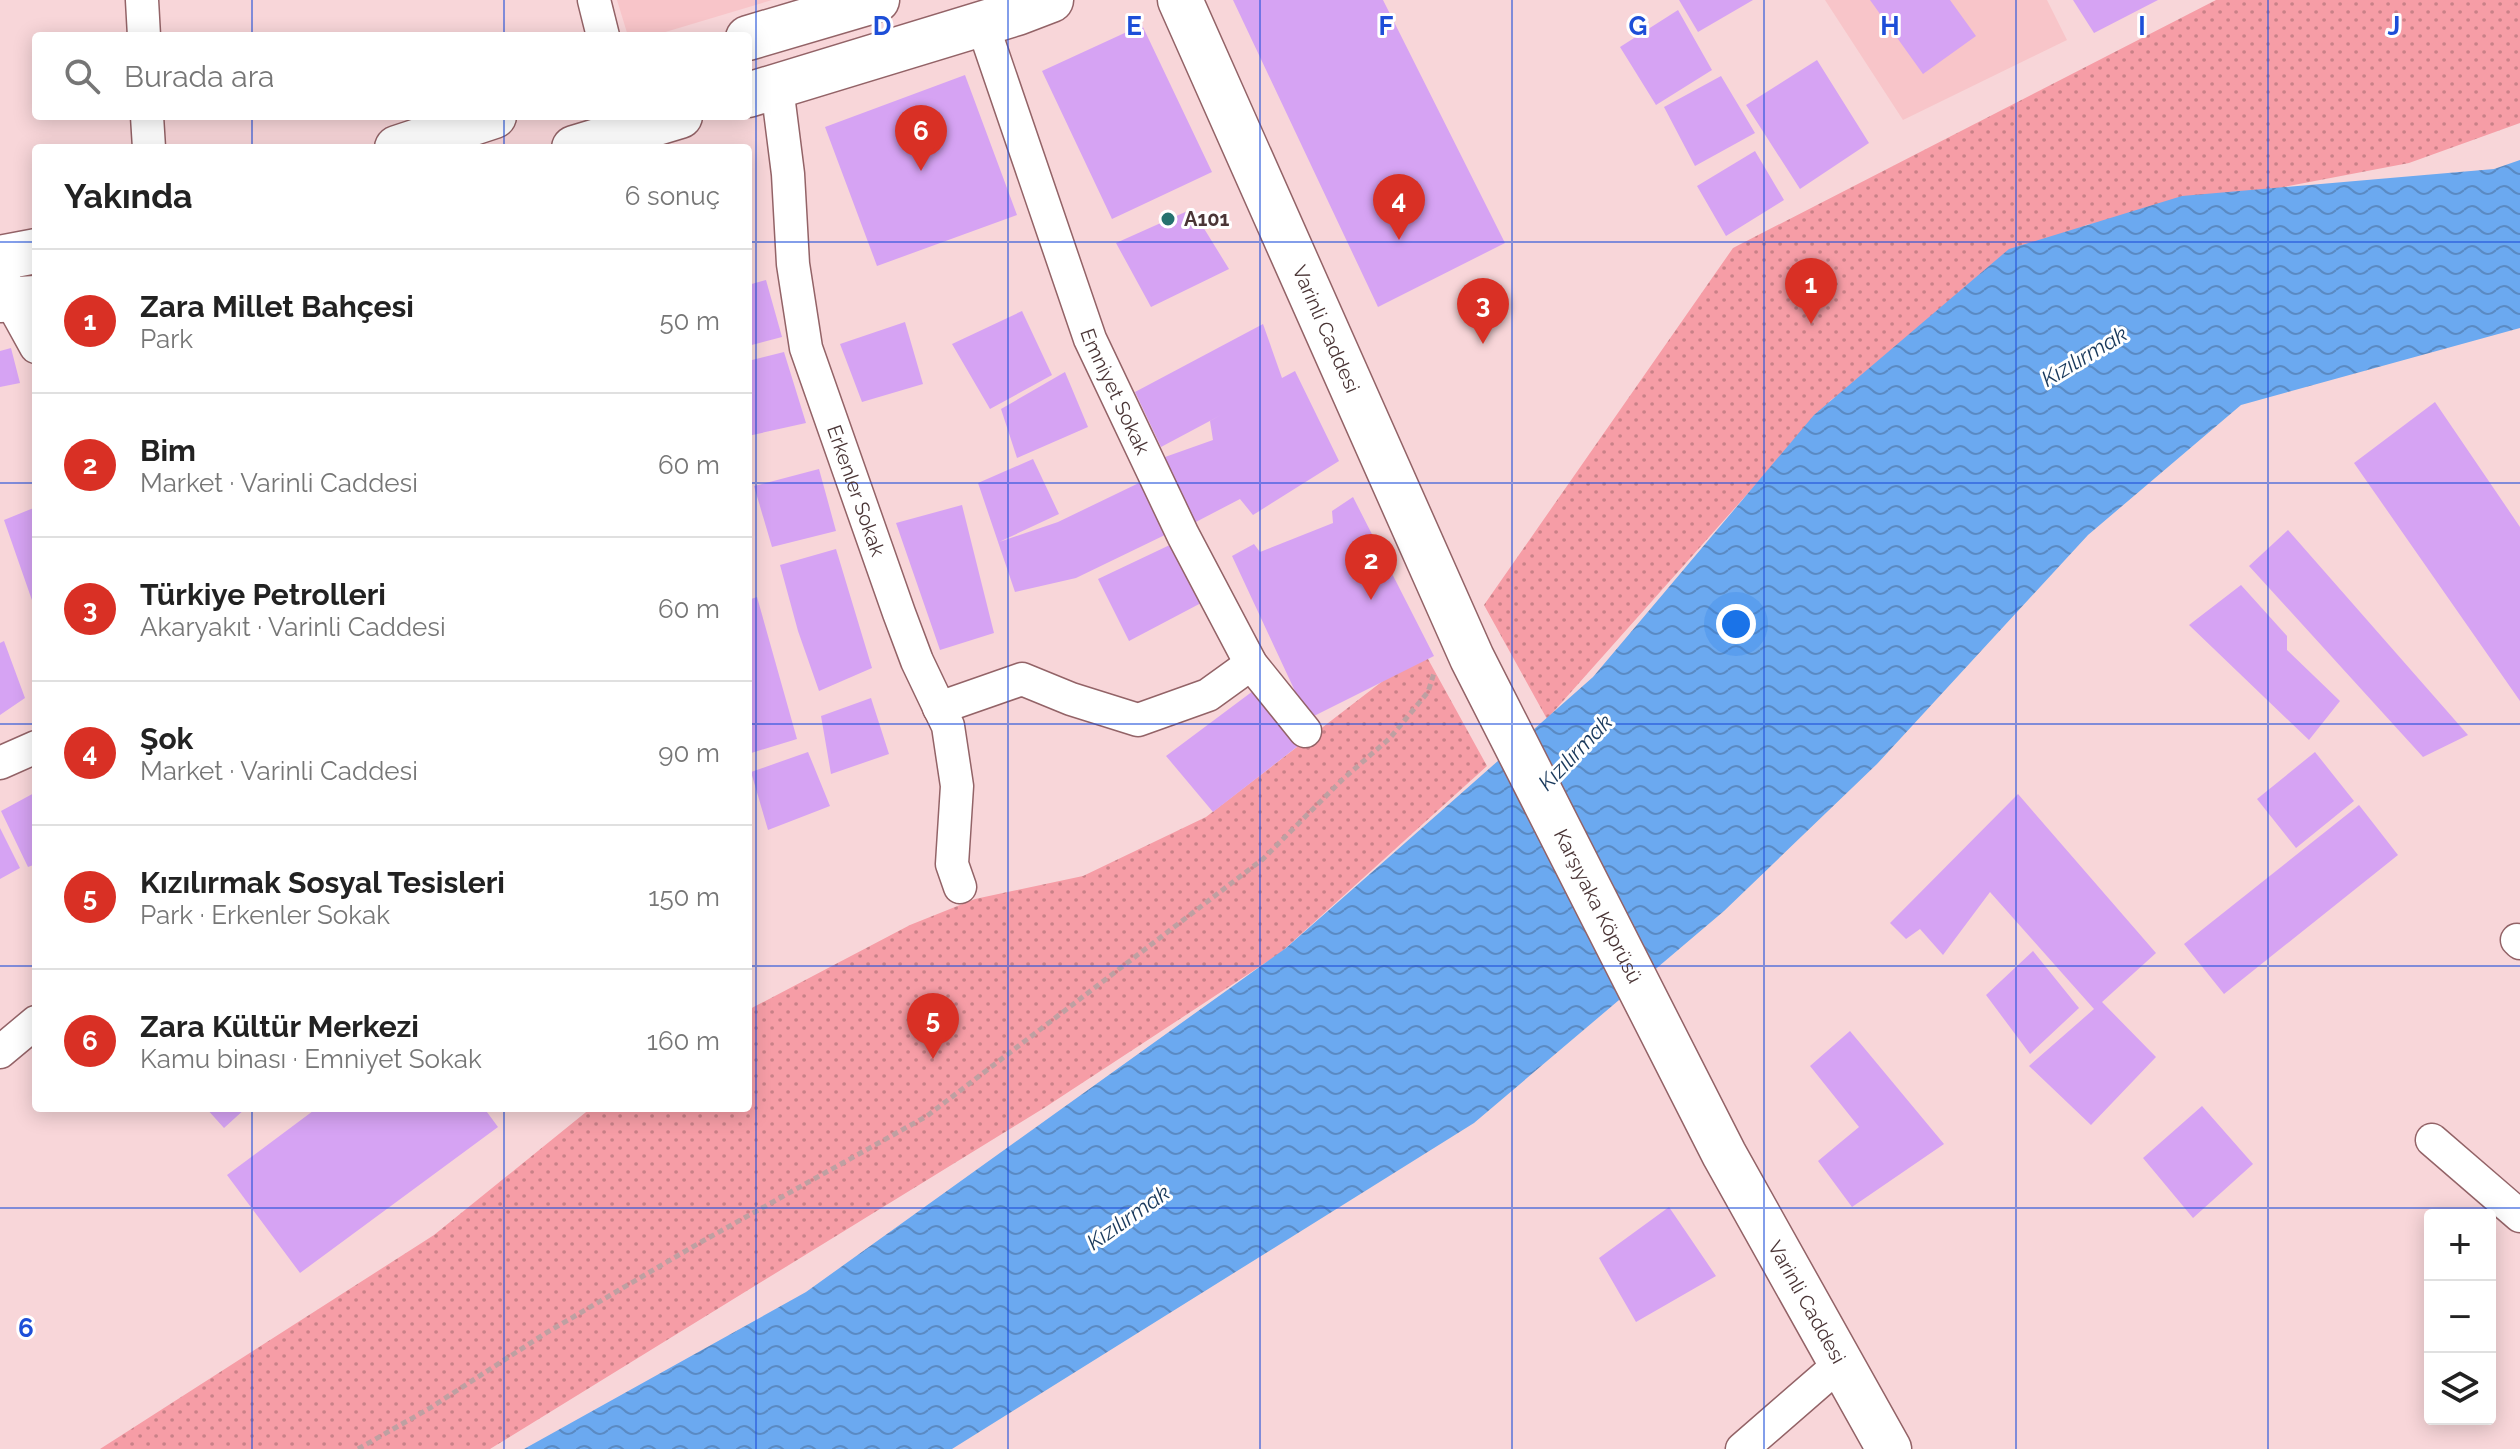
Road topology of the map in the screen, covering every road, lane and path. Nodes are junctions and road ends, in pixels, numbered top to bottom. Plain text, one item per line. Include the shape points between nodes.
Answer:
1 (142, 0) edge
2 (594, 0) edge
3 (877, 0) edge
4 (1051, 0) edge
5 (1180, 0) edge
6 (982, 23) junction
7 (144, 32) edge
8 (602, 32) edge
9 (752, 37) edge
10 (763, 91) edge
11 (147, 120) edge
12 (482, 120) edge
13 (651, 120) edge
14 (630, 123) edge
15 (149, 144) edge
16 (409, 144) edge
17 (583, 144) edge
18 (32, 252) edge
19 (0, 258) edge
20 (11, 290) edge
21 (32, 338) edge
22 (1453, 615) junction
23 (1472, 658) joint
24 (1251, 664) junction
25 (939, 708) junction
26 (1305, 731) dead end
27 (32, 749) edge
28 (0, 763) edge
29 (960, 887) dead end
30 (32, 1025) edge
31 (0, 1052) edge
32 (2432, 1140) dead end
33 (1724, 1154) joint
34 (2520, 1216) edge
35 (1841, 1363) junction
36 (358, 1449) edge
37 (1742, 1449) edge
38 (1889, 1449) edge

1 - 7 street
2 - 8 street
3 - 9 main road
4 - 6 main road
5 - 22 main road, Varinli Caddesi
6 - 10 main road
6 - 24 street, Emniyet Sokak via 1090,339
10 - 25 street, Erkenler Sokak via 788,174 793,264 806,348 899,613
11 - 15 street
12 - 16 main road
13 - 14 main road
14 - 17 main road
18 - 19 main road
20 - 21 street
22 - 23 main road, Varinli Caddesi
22 - 36 path via 1428,692 1390,738 1263,859 927,1116 688,1249
23 - 33 main road, Karşıyaka Köprüsü
24 - 25 street via 1208,695 1138,720 1022,679
24 - 26 street, Emniyet Sokak
25 - 29 street, Erkenler Sokak via 948,726 957,786 952,864
27 - 28 street
30 - 31 street
32 - 34 street
33 - 35 main road, Varinli Caddesi
35 - 37 street
35 - 38 main road, Varinli Caddesi

